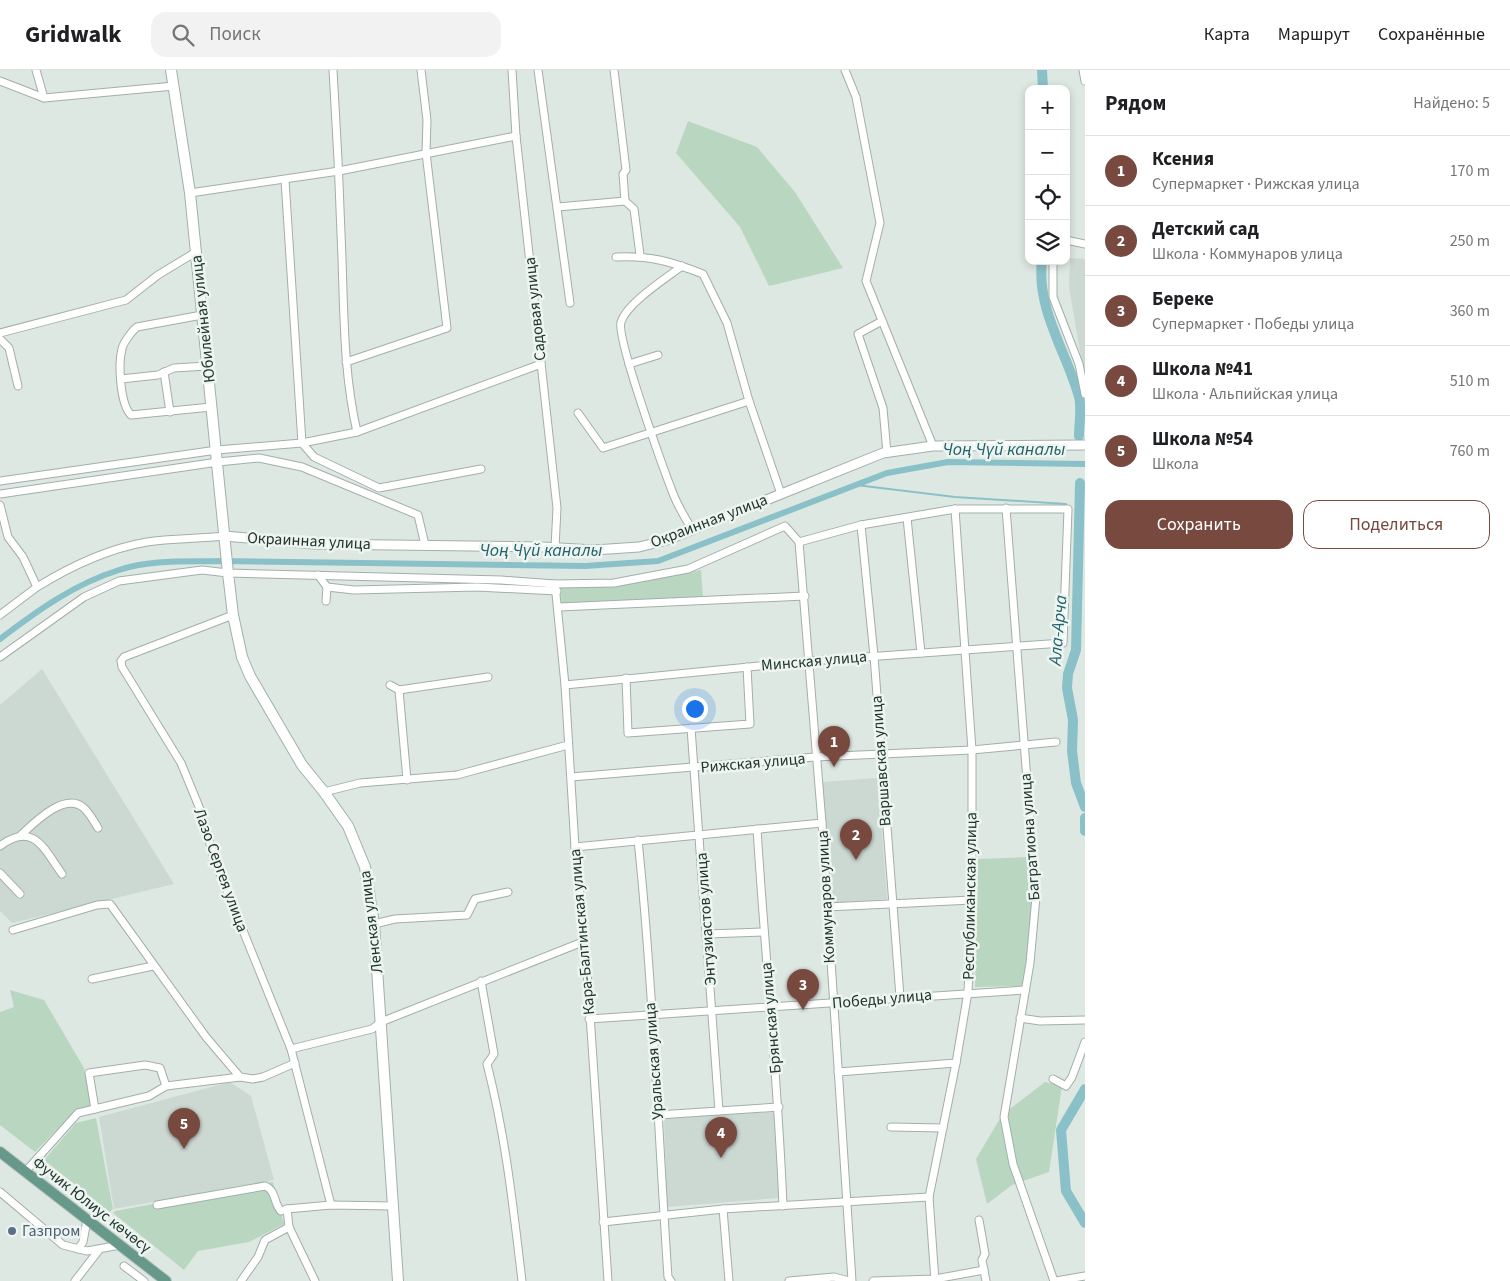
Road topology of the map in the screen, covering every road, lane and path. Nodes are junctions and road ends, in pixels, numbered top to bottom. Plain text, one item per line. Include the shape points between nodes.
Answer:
1 (36, 70) edge
2 (171, 70) edge
3 (333, 70) edge
4 (421, 70) edge
5 (512, 70) edge
6 (538, 70) edge
7 (614, 70) edge
8 (845, 70) edge
9 (1083, 70) edge
10 (0, 81) edge
11 (1085, 81) edge
12 (174, 86) junction
13 (44, 98) junction
14 (516, 136) junction
15 (426, 153) junction
16 (339, 171) junction
17 (284, 180) junction
18 (190, 193) junction
19 (625, 201) junction
20 (558, 207) junction
21 (1070, 241) edge
22 (1085, 244) edge
23 (196, 252) junction
24 (640, 255) junction
25 (616, 257) dead end
26 (1053, 265) edge
27 (682, 266) junction
28 (570, 303) dead end
29 (202, 315) junction
30 (882, 321) junction
31 (0, 333) edge
32 (0, 339) edge
33 (658, 354) dead end
34 (346, 362) junction
35 (541, 364) junction
36 (629, 364) junction
37 (206, 366) junction
38 (164, 372) junction
39 (121, 379) junction
40 (18, 386) dead end
41 (1085, 394) edge
42 (749, 401) junction
43 (211, 406) junction
44 (170, 412) junction
45 (578, 413) dead end
46 (357, 432) junction
47 (651, 432) junction
48 (302, 443) junction
49 (1085, 445) edge
50 (933, 446) junction
51 (216, 450) junction
52 (887, 453) junction
53 (218, 462) junction
54 (481, 469) dead end
55 (0, 481) edge
56 (0, 494) edge
57 (781, 494) junction
58 (0, 505) edge
59 (955, 508) junction
60 (1006, 508) junction
61 (907, 518) junction
62 (862, 525) junction
63 (692, 530) junction
64 (224, 538) junction
65 (798, 542) junction
66 (425, 545) junction
67 (555, 548) junction
68 (227, 571) junction
69 (318, 574) junction
70 (37, 587) junction
71 (327, 587) junction
72 (556, 588) junction
73 (805, 596) junction
74 (326, 601) dead end
75 (559, 607) junction
76 (0, 615) edge
77 (233, 615) junction
78 (1016, 646) junction
79 (966, 650) junction
80 (921, 653) junction
81 (874, 656) junction
82 (0, 657) edge
83 (809, 662) junction
84 (747, 667) junction
85 (488, 677) dead end
86 (626, 678) junction
87 (390, 685) dead end
88 (565, 685) junction
89 (399, 690) junction
90 (691, 728) junction
91 (1056, 742) dead end
92 (568, 745) junction
93 (1023, 746) junction
94 (972, 750) junction
95 (880, 754) junction
96 (815, 757) junction
97 (695, 768) junction
98 (571, 777) junction
99 (407, 780) junction
100 (324, 792) junction
101 (822, 823) junction
102 (98, 828) dead end
103 (757, 829) junction
104 (700, 834) junction
105 (21, 835) junction
106 (638, 840) junction
107 (0, 846) edge
108 (575, 846) junction
109 (0, 873) edge
110 (62, 874) dead end
111 (508, 892) dead end
112 (20, 894) dead end
113 (972, 900) junction
114 (892, 904) junction
115 (827, 907) junction
116 (374, 924) junction
117 (13, 930) dead end
118 (763, 932) junction
119 (707, 934) junction
120 (584, 942) junction
121 (153, 966) junction
122 (92, 979) dead end
123 (482, 981) junction
124 (1024, 990) junction
125 (968, 992) junction
126 (900, 997) junction
127 (832, 1003) junction
128 (770, 1006) junction
129 (712, 1009) junction
130 (650, 1014) junction
131 (1020, 1018) junction
132 (589, 1019) junction
133 (1085, 1020) edge
134 (381, 1022) junction
135 (1085, 1042) edge
136 (291, 1049) junction
137 (295, 1063) junction
138 (956, 1063) junction
139 (838, 1072) junction
140 (240, 1076) junction
141 (1053, 1079) dead end
142 (166, 1086) junction
143 (779, 1107) junction
144 (94, 1109) junction
145 (719, 1111) junction
146 (658, 1115) junction
147 (891, 1127) dead end
148 (943, 1128) junction
149 (0, 1152) edge
150 (25, 1172) junction
151 (0, 1192) edge
152 (929, 1197) junction
153 (846, 1203) junction
154 (157, 1205) dead end
155 (331, 1205) junction
156 (392, 1206) junction
157 (783, 1206) junction
158 (287, 1209) junction
159 (723, 1209) junction
160 (664, 1214) junction
161 (87, 1220) junction
162 (979, 1220) dead end
163 (603, 1222) junction
164 (289, 1227) junction
165 (120, 1245) junction
166 (78, 1249) junction
167 (100, 1250) junction
168 (124, 1266) dead end
169 (984, 1270) junction
170 (1085, 1276) edge
171 (935, 1280) edge
172 (75, 1281) edge
173 (144, 1281) edge
174 (166, 1281) edge
175 (241, 1281) edge
176 (315, 1281) edge
177 (398, 1281) edge
178 (522, 1281) edge
179 (608, 1281) edge
180 (671, 1281) edge
181 (729, 1281) edge
182 (788, 1281) edge
183 (851, 1281) edge
184 (873, 1281) edge
185 (986, 1281) edge
186 (1055, 1281) edge

1 - 13 street
2 - 12 main road, Юбилейная улица
3 - 16 street
4 - 15 street via 427,120
5 - 14 street, Садовая улица
6 - 20 street
7 - 19 street via 626,170 623,174
8 - 30 street via 856,97 880,223 866,280
9 - 11 street
10 - 13 street
12 - 13 street
12 - 18 main road, Юбилейная улица
14 - 15 street
14 - 35 street, Садовая улица
15 - 16 street
15 - 34 street via 447,328
16 - 17 street
16 - 34 street
17 - 18 street
17 - 48 street
18 - 23 main road, Юбилейная улица
19 - 20 street
19 - 24 street via 634,208
20 - 28 street
21 - 22 street
23 - 29 main road, Юбилейная улица
23 - 31 street via 158,275 126,300
24 - 25 street
24 - 27 street
26 - 41 street via 1053,297 1079,364
27 - 36 street via 626,311 620,324
27 - 42 street via 703,274 707,282 727,323
29 - 37 main road, Юбилейная улица
29 - 39 street via 137,327 122,350
30 - 50 street
30 - 52 street via 858,334 883,408
32 - 40 street via 9,348
33 - 36 street
34 - 46 street
35 - 46 street
35 - 67 street, Садовая улица via 557,508
36 - 47 street
37 - 38 street via 174,368
37 - 43 main road, Юбилейная улица
38 - 39 street
38 - 44 street
39 - 44 street via 126,409 131,415
42 - 47 street
42 - 57 street
43 - 44 street
43 - 51 main road, Юбилейная улица
45 - 47 street via 603,448
46 - 48 street
47 - 63 street via 675,498
48 - 51 street
48 - 54 street via 314,457 379,488
49 - 50 street, Окраинная улица
50 - 52 street, Окраинная улица
51 - 53 main road, Юбилейная улица
51 - 55 street
52 - 57 street, Окраинная улица
53 - 56 street
53 - 64 main road, Юбилейная улица
53 - 66 street via 258,458 302,467 418,515
57 - 63 street, Окраинная улица
58 - 70 street via 8,537 23,557
59 - 60 street
59 - 61 street
59 - 79 street, Республиканская улица
60 - 78 street, Багратиона улица
60 - 78 street, Минская улица via 1068,509 1063,643
61 - 62 street
61 - 80 street
62 - 65 street
62 - 81 street, Варшавская улица
63 - 67 street, Окраинная улица via 639,547
64 - 66 street, Окраинная улица via 314,544
64 - 68 main road, Юбилейная улица
64 - 70 street via 148,542 125,547 92,557
65 - 72 street via 785,526 688,569 614,583
65 - 73 street, Коммунаров улица
66 - 67 street, Окраинная улица
68 - 69 street
68 - 77 main road, Ленская улица
68 - 82 street via 202,570 119,581 84,597
69 - 71 street
69 - 72 street via 501,580
70 - 76 street
71 - 72 street via 354,590
71 - 74 street
72 - 75 street, Кара-Балтинская улица
73 - 75 street
73 - 83 street, Коммунаров улица
75 - 88 street, Кара-Балтинская улица
77 - 100 main road, Ленская улица via 242,657 250,676 302,766
77 - 136 street, Лазо Сергея улица via 124,657 121,661 181,763 202,814 214,859
78 - 79 street, Минская улица
78 - 93 street, Багратиона улица
79 - 80 street, Минская улица
79 - 94 street, Республиканская улица
80 - 81 street, Минская улица
81 - 83 street, Минская улица
81 - 95 street, Варшавская улица
83 - 84 street, Минская улица
83 - 96 street, Коммунаров улица
84 - 86 street, Минская улица
84 - 90 street via 750,724
85 - 89 street
86 - 88 street, Минская улица
86 - 90 street via 628,733
87 - 89 street
88 - 92 street, Кара-Балтинская улица
89 - 99 street
90 - 97 street, Энтузиастов улица
91 - 93 street, Рижская улица
92 - 98 street, Кара-Балтинская улица
92 - 99 street via 457,775
93 - 94 street, Рижская улица
93 - 124 street, Багратиона улица via 1036,897
94 - 95 street, Рижская улица
94 - 113 street, Республиканская улица
95 - 96 street, Рижская улица
95 - 114 street, Варшавская улица
96 - 97 street, Рижская улица
96 - 101 street, Коммунаров улица
97 - 98 street, Рижская улица
97 - 104 street, Энтузиастов улица
98 - 108 street, Кара-Балтинская улица
99 - 100 street via 360,783
100 - 116 main road, Ленская улица via 348,826 360,851 370,884
101 - 103 street
101 - 115 street, Коммунаров улица
102 - 105 street via 83,807 64,805 45,812
103 - 104 street
103 - 118 street, Брянская улица
104 - 106 street
104 - 119 street, Энтузиастов улица
105 - 107 street
105 - 110 street via 37,840
106 - 108 street
106 - 130 street, Уральская улица via 648,937
108 - 120 street, Кара-Балтинская улица
109 - 112 street
111 - 116 street via 475,899 467,915 395,919
113 - 114 street
113 - 125 street, Республиканская улица
114 - 115 street
114 - 126 street, Варшавская улица
115 - 127 street, Коммунаров улица
116 - 134 main road, Ленская улица
117 - 121 street via 110,904
118 - 119 street
118 - 128 street, Брянская улица
119 - 129 street, Энтузиастов улица
120 - 123 street
120 - 132 street, Кара-Балтинская улица
121 - 122 street
121 - 140 street
123 - 134 street
123 - 178 street via 494,1054 487,1064 510,1172
124 - 125 street, Победы улица
124 - 131 street, Багратиона улица
125 - 126 street, Победы улица
125 - 138 street, Республиканская улица
126 - 127 street, Победы улица
127 - 128 street, Победы улица
127 - 139 street, Коммунаров улица
128 - 129 street, Победы улица
128 - 143 street, Брянская улица
129 - 130 street, Победы улица
129 - 145 street, Энтузиастов улица
130 - 132 street, Победы улица
130 - 146 street, Уральская улица
131 - 133 street
131 - 186 street, Багратиона улица via 1004,1117 1013,1164
132 - 163 street, Кара-Балтинская улица
134 - 136 street via 372,1029
134 - 156 main road, Ленская улица
135 - 141 street via 1066,1086
136 - 137 street, Лазо Сергея улица
137 - 140 street via 263,1077
137 - 155 street, Лазо Сергея улица
138 - 139 street
138 - 148 street, Республиканская улица
139 - 153 street, Коммунаров улица
140 - 142 street
142 - 144 street via 149,1096
142 - 144 street via 160,1068 145,1065 89,1073
143 - 145 street
143 - 157 street, Брянская улица
144 - 150 street via 78,1113
145 - 146 street
146 - 160 street, Уральская улица
147 - 148 street
148 - 152 street, Республиканская улица
149 - 150 main road, Фучик Юлиус көчөсү
150 - 161 main road, Фучик Юлиус көчөсү
151 - 166 street via 64,1245
152 - 153 street
152 - 171 street, Республиканская улица
153 - 157 street
153 - 183 street, Коммунаров улица
154 - 158 street via 265,1186 274,1194 278,1208 281,1211
155 - 156 street
155 - 158 street
156 - 177 main road, Ленская улица
157 - 159 street
158 - 164 street
159 - 160 street
159 - 181 street
160 - 163 street
160 - 180 street, Уральская улица via 668,1277
161 - 165 main road, Фучик Юлиус көчөсү
161 - 166 street via 83,1242
162 - 169 street via 985,1254 982,1260
163 - 179 street, Кара-Балтинская улица
164 - 175 street via 264,1240 258,1258
164 - 176 street
165 - 167 street
165 - 174 main road, Фучик Юлиус көчөсү
166 - 167 street
167 - 172 street
168 - 173 street
169 - 171 street
169 - 185 street
170 - 186 street
171 - 184 street
182 - 183 street via 834,1277

